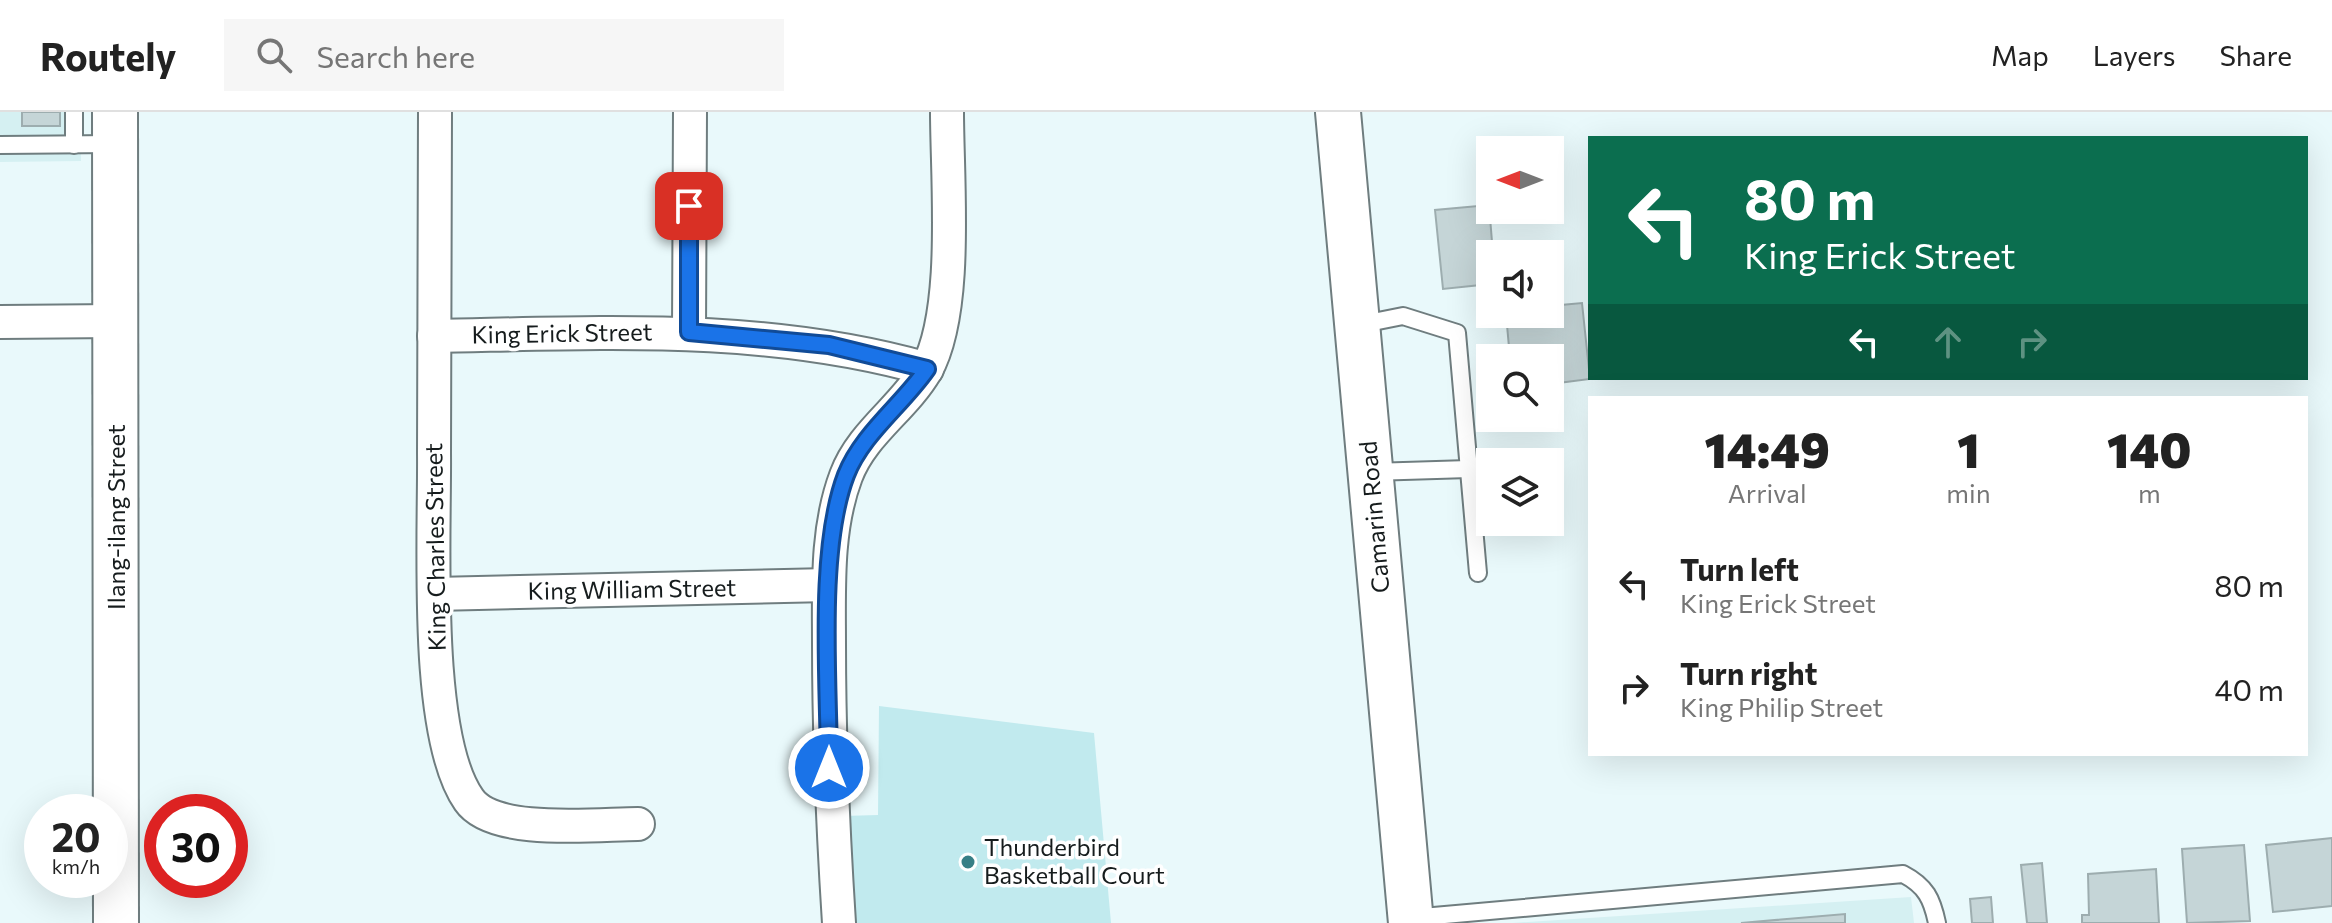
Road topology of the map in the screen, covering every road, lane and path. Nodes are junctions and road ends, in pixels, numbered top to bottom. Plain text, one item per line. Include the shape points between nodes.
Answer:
1 (74, 112) edge
2 (435, 112) edge
3 (690, 112) edge
4 (947, 112) edge
5 (1338, 112) edge
6 (102, 134) edge
7 (0, 145) edge
8 (117, 321) junction
9 (0, 322) edge
10 (1357, 325) junction
11 (689, 332) junction
12 (434, 336) junction
13 (927, 369) junction
14 (1469, 469) junction
15 (1371, 472) junction
16 (1478, 573) dead end
17 (829, 585) junction
18 (435, 594) junction
19 (638, 824) dead end
20 (1502, 916) edge
21 (1411, 920) edge
22 (116, 923) edge
23 (839, 923) edge
24 (1937, 923) edge

1 - 6 lane
2 - 12 street, King Charles Street
3 - 11 street
4 - 13 street via 945,290 940,336
5 - 10 main road, Camarin Road
6 - 7 lane
6 - 8 main road, Ilang-ilang Street
8 - 9 street
8 - 22 main road, Ilang-ilang Street
10 - 14 lane via 1403,316 1457,333
10 - 15 main road, Camarin Road
11 - 12 street, King Erick Street
11 - 13 street, King Erick Street via 829,345
12 - 18 street, King Charles Street
13 - 17 street via 867,438 846,475 832,534
14 - 15 lane
14 - 16 lane
15 - 21 main road, Camarin Road
17 - 18 street, King William Street
17 - 23 street via 829,768
18 - 19 street, King Charles Street via 447,749 470,802 498,820
20 - 21 lane
20 - 24 lane via 1903,874 1921,883

